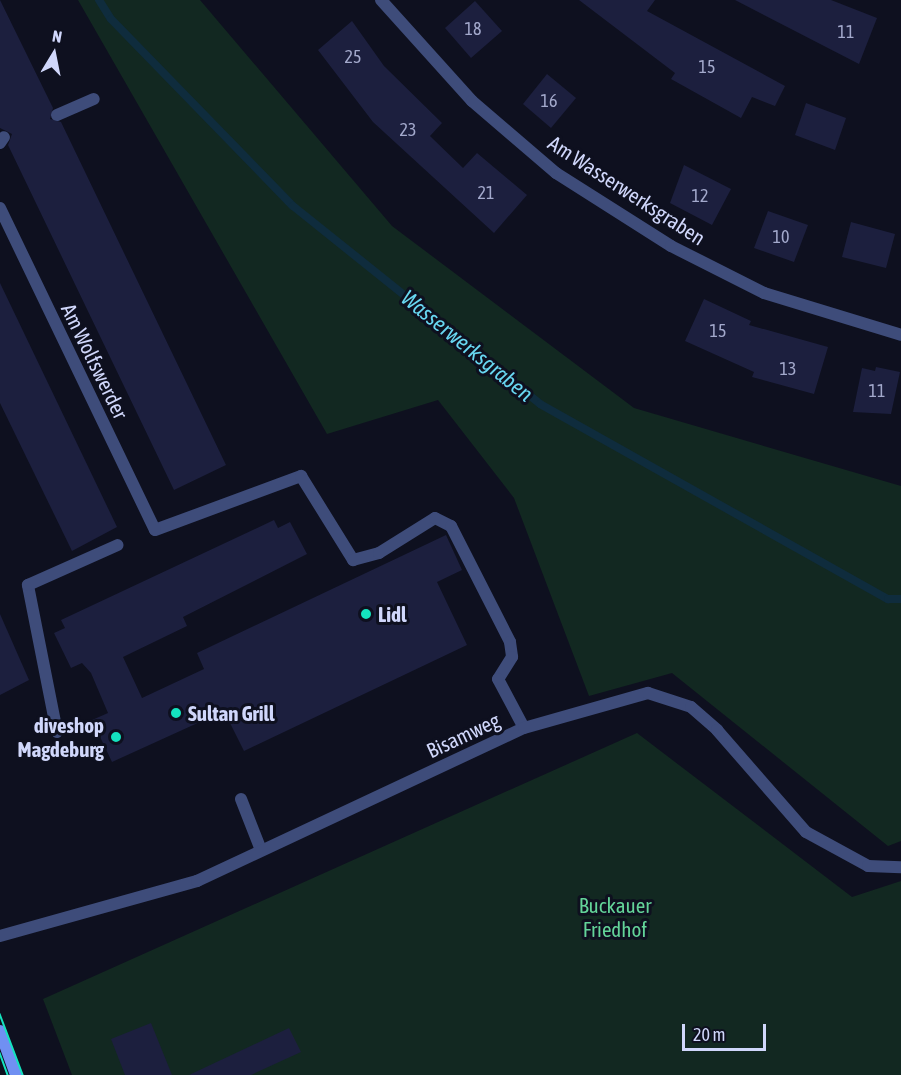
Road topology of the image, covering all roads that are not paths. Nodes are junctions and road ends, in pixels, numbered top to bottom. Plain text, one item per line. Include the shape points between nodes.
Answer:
1 (381, 0) edge
2 (94, 99) dead end
3 (57, 115) dead end
4 (0, 208) edge
5 (901, 335) edge
6 (118, 545) dead end
7 (524, 728) junction
8 (57, 732) dead end
9 (241, 799) dead end
10 (261, 850) junction
11 (901, 867) edge
12 (0, 936) edge
13 (0, 1031) edge
14 (16, 1075) edge

1 - 5 street, Am Wasserwerksgraben via 472,101 556,173 671,246 764,293
2 - 3 street
4 - 7 street, Am Wolfswerder via 155,530 302,476 353,560 378,552 435,518 451,526 510,642 512,657 498,679
6 - 8 street via 28,585
7 - 10 street, Bisamweg
7 - 11 street, Bisamweg via 627,697 667,697 691,707 717,730 806,832 868,866
9 - 10 street
10 - 12 street, Bisamweg via 159,894
13 - 14 main road

